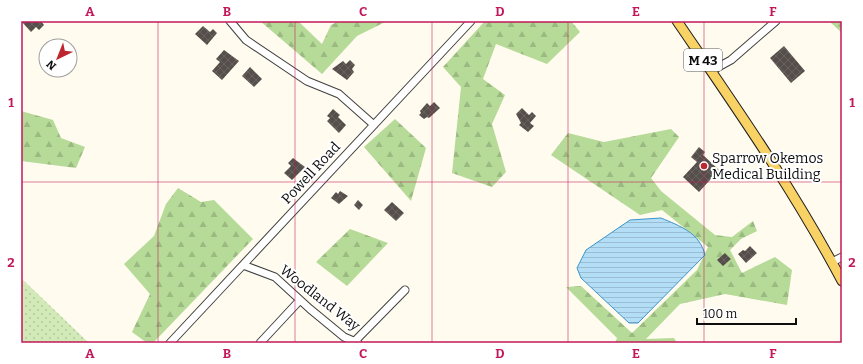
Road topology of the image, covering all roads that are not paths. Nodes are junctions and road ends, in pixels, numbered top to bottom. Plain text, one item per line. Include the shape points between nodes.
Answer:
1 (230, 21) edge
2 (471, 21) edge
3 (677, 21) edge
4 (776, 21) edge
5 (711, 71) junction
6 (374, 125) junction
7 (842, 257) edge
8 (832, 262) junction
9 (243, 265) junction
10 (842, 281) edge
11 (405, 290) dead end
12 (300, 300) junction
13 (355, 342) edge
14 (170, 343) edge
15 (260, 343) edge

1 - 6 street via 246,40 307,82 339,94
2 - 6 street, Powell Road
3 - 5 main road, M 43
4 - 5 street via 731,60
5 - 8 main road, M 43 via 764,148
6 - 9 street, Powell Road
7 - 8 street
8 - 10 main road, M 43
9 - 12 street, Woodland Way via 275,277
9 - 14 street, Powell Road
11 - 13 street
12 - 13 street, Woodland Way via 344,337
12 - 15 street

